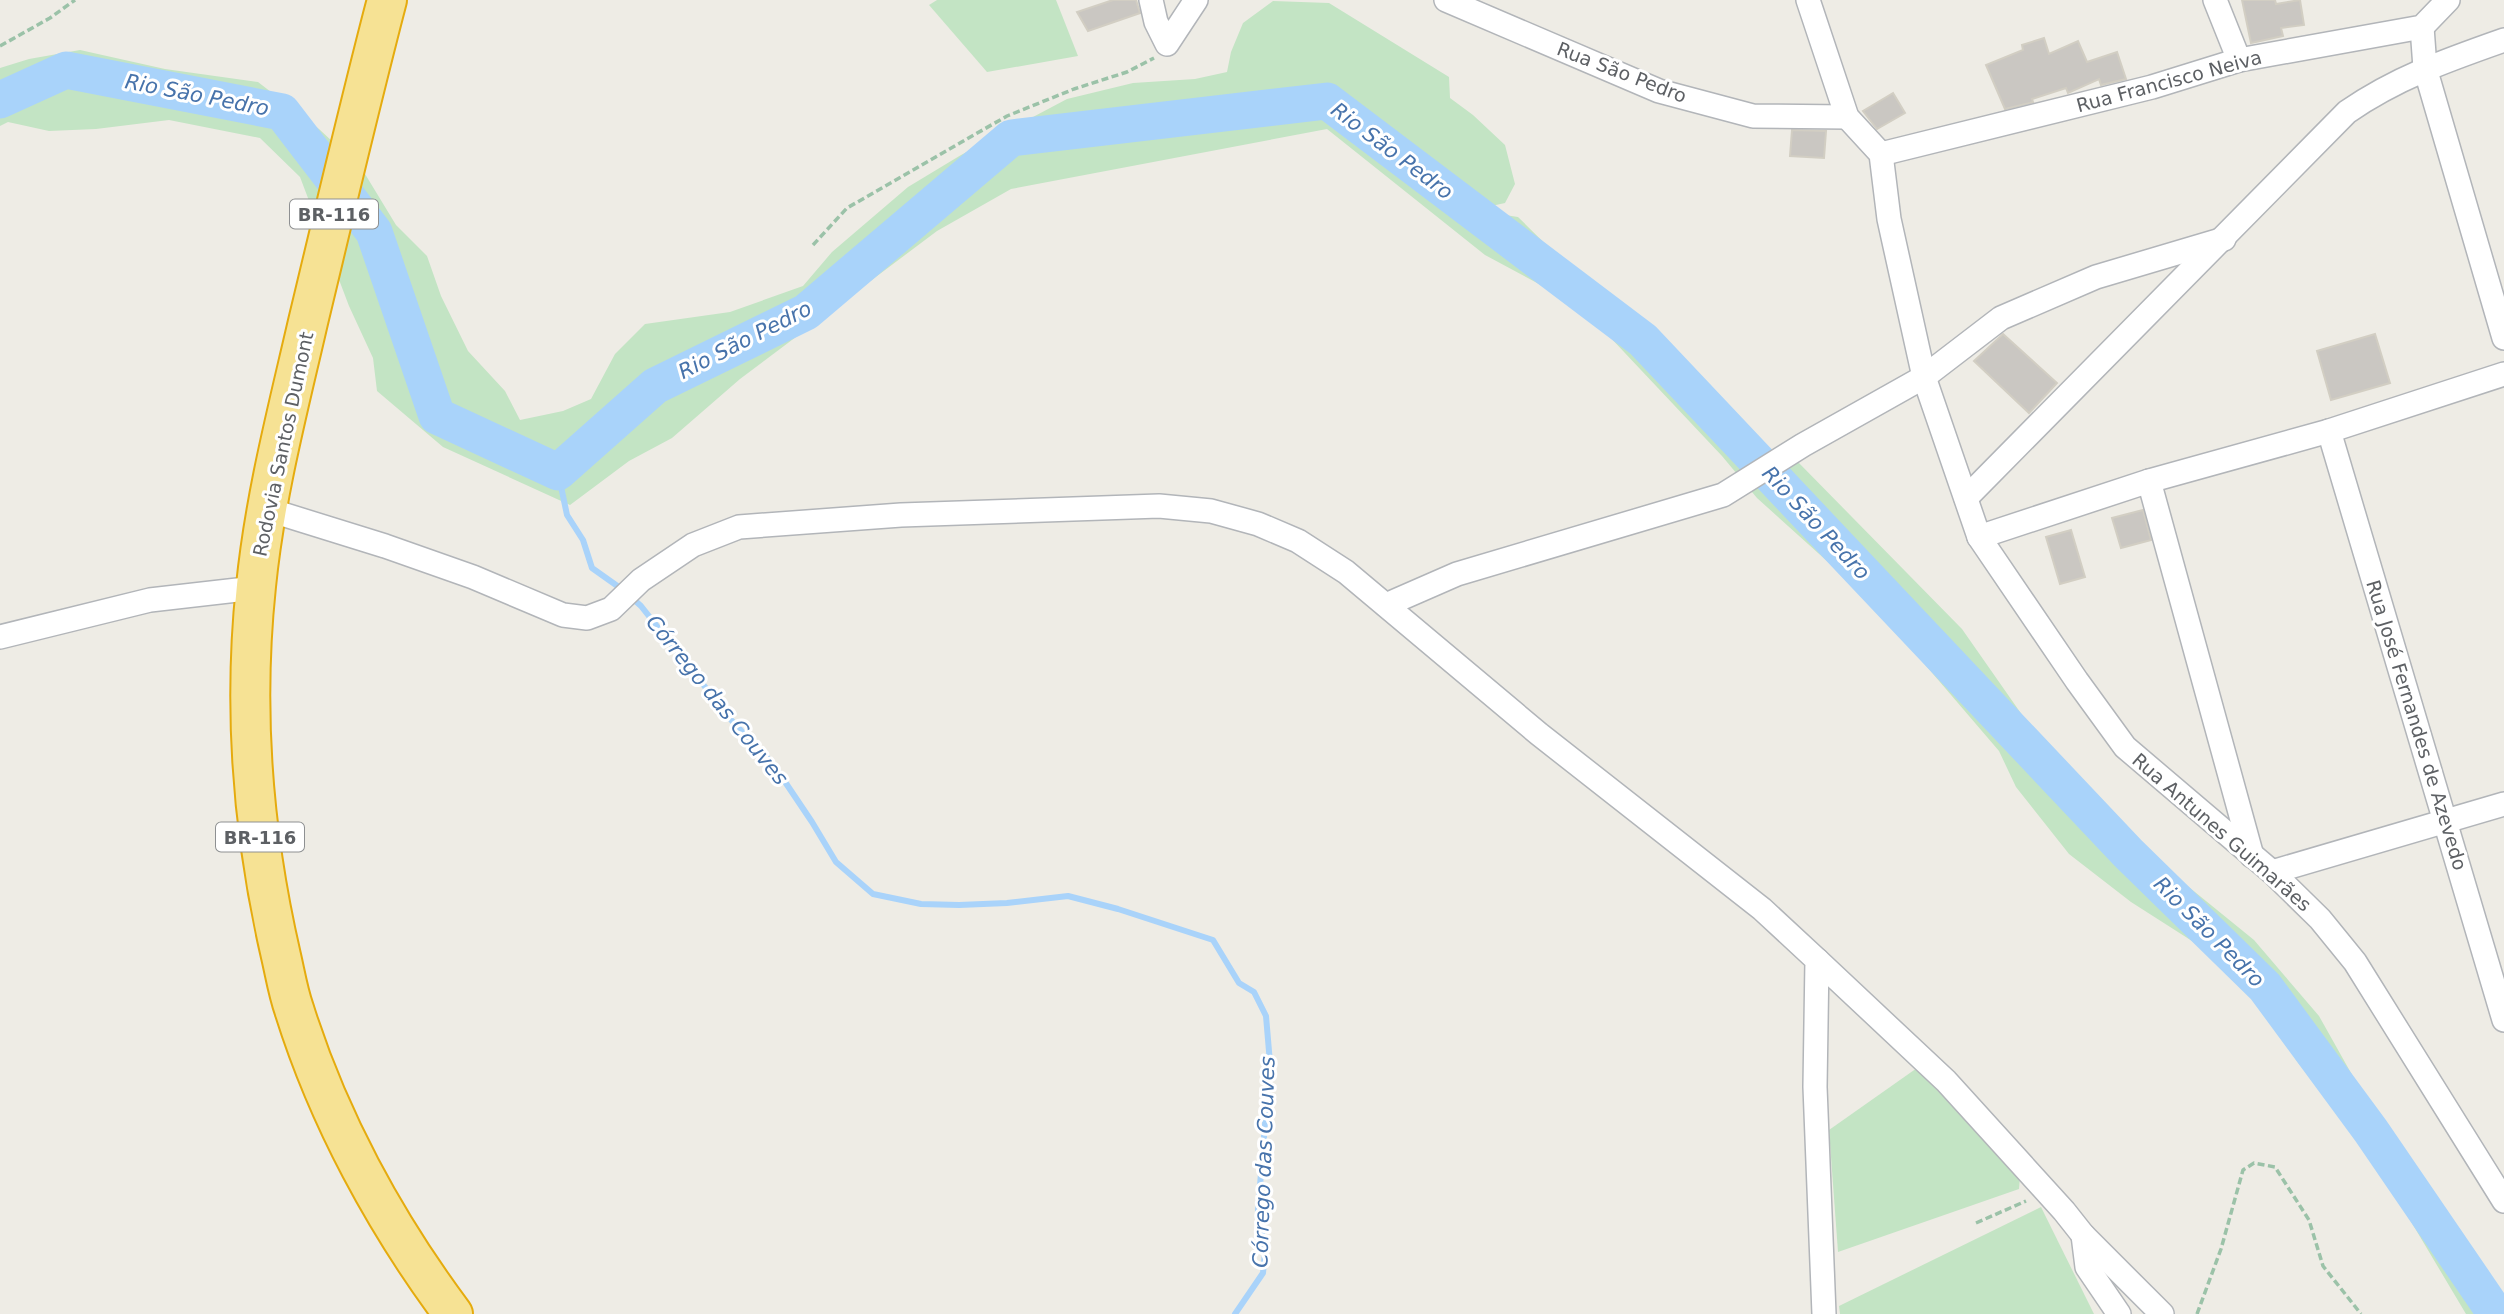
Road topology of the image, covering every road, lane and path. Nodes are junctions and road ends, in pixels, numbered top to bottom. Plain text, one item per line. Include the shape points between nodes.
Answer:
1 (75, 0) edge
2 (387, 0) edge
3 (1152, 0) edge
4 (1196, 0) edge
5 (1446, 0) edge
6 (1808, 0) edge
7 (2215, 0) edge
8 (2448, 0) edge
9 (1481, 8) edge
10 (2423, 27) junction
11 (2504, 40) edge
12 (1167, 44) junction
13 (0, 46) edge
14 (2239, 60) junction
15 (2425, 68) junction
16 (1847, 117) junction
17 (1881, 154) junction
18 (2224, 239) junction
19 (813, 245) dead end
20 (2504, 338) edge
21 (2504, 374) edge
22 (1924, 377) junction
23 (2329, 431) junction
24 (2149, 481) junction
25 (1966, 499) junction
26 (266, 509) junction
27 (1979, 537) junction
28 (255, 587) junction
29 (1386, 605) junction
30 (0, 637) edge
31 (2504, 804) edge
32 (2446, 822) junction
33 (2252, 856) junction
34 (2272, 872) junction
35 (1817, 960) junction
36 (2504, 1020) edge
37 (2048, 1192) junction
38 (2504, 1201) edge
39 (1976, 1223) dead end
40 (2083, 1235) junction
41 (453, 1314) edge
42 (1824, 1314) edge
43 (2119, 1314) edge
44 (2162, 1314) edge
45 (2197, 1314) edge
46 (2361, 1314) edge

1 - 13 path
2 - 26 highway, Rodovia Santos Dumont / BR-116
3 - 12 street
4 - 12 street
5 - 9 street, Rua São Pedro
6 - 16 street
7 - 14 street
8 - 10 street
9 - 16 street, Rua São Pedro via 1659,91 1753,116
10 - 14 street, Rua Francisco Neiva
10 - 15 street
11 - 15 street
12 - 19 path via 1142,65 1007,116 865,196 847,208
14 - 17 street, Rua Francisco Neiva via 2152,87
15 - 18 street via 2377,91 2347,112
15 - 20 street
16 - 17 street
17 - 22 street, Rua Antunes Guimarães via 1888,219
18 - 22 street via 2096,277 2001,318
18 - 25 street
21 - 23 street
22 - 25 street, Rua Antunes Guimarães
22 - 29 street via 1723,495 1457,574
23 - 24 street
23 - 32 street, Rua José Fernandes de Azevedo
24 - 27 street
24 - 33 street
25 - 27 street, Rua Antunes Guimarães
26 - 28 highway, Rodovia Santos Dumont / BR-116
26 - 29 street via 473,577 563,615 587,618 611,609 641,580 693,545 739,527 901,515 1159,506 1211,511 1298,541
27 - 33 street, Rua Antunes Guimarães via 2125,747
28 - 30 street via 150,600
28 - 41 highway, Rodovia Santos Dumont / BR-116 via 250,696 255,803 269,906 294,1009 331,1107 369,1183
29 - 35 street via 1539,734 1762,909
31 - 32 street
32 - 34 street
32 - 36 street, Rua José Fernandes de Azevedo
33 - 34 street, Rua Antunes Guimarães
34 - 38 street, Rua Antunes Guimarães via 2356,962
35 - 37 street via 1946,1081
35 - 42 street via 1815,1087
37 - 39 path
37 - 40 street
40 - 43 street via 2087,1267
40 - 44 street
45 - 46 path via 2243,1170 2254,1163 2275,1167 2309,1220 2323,1266

